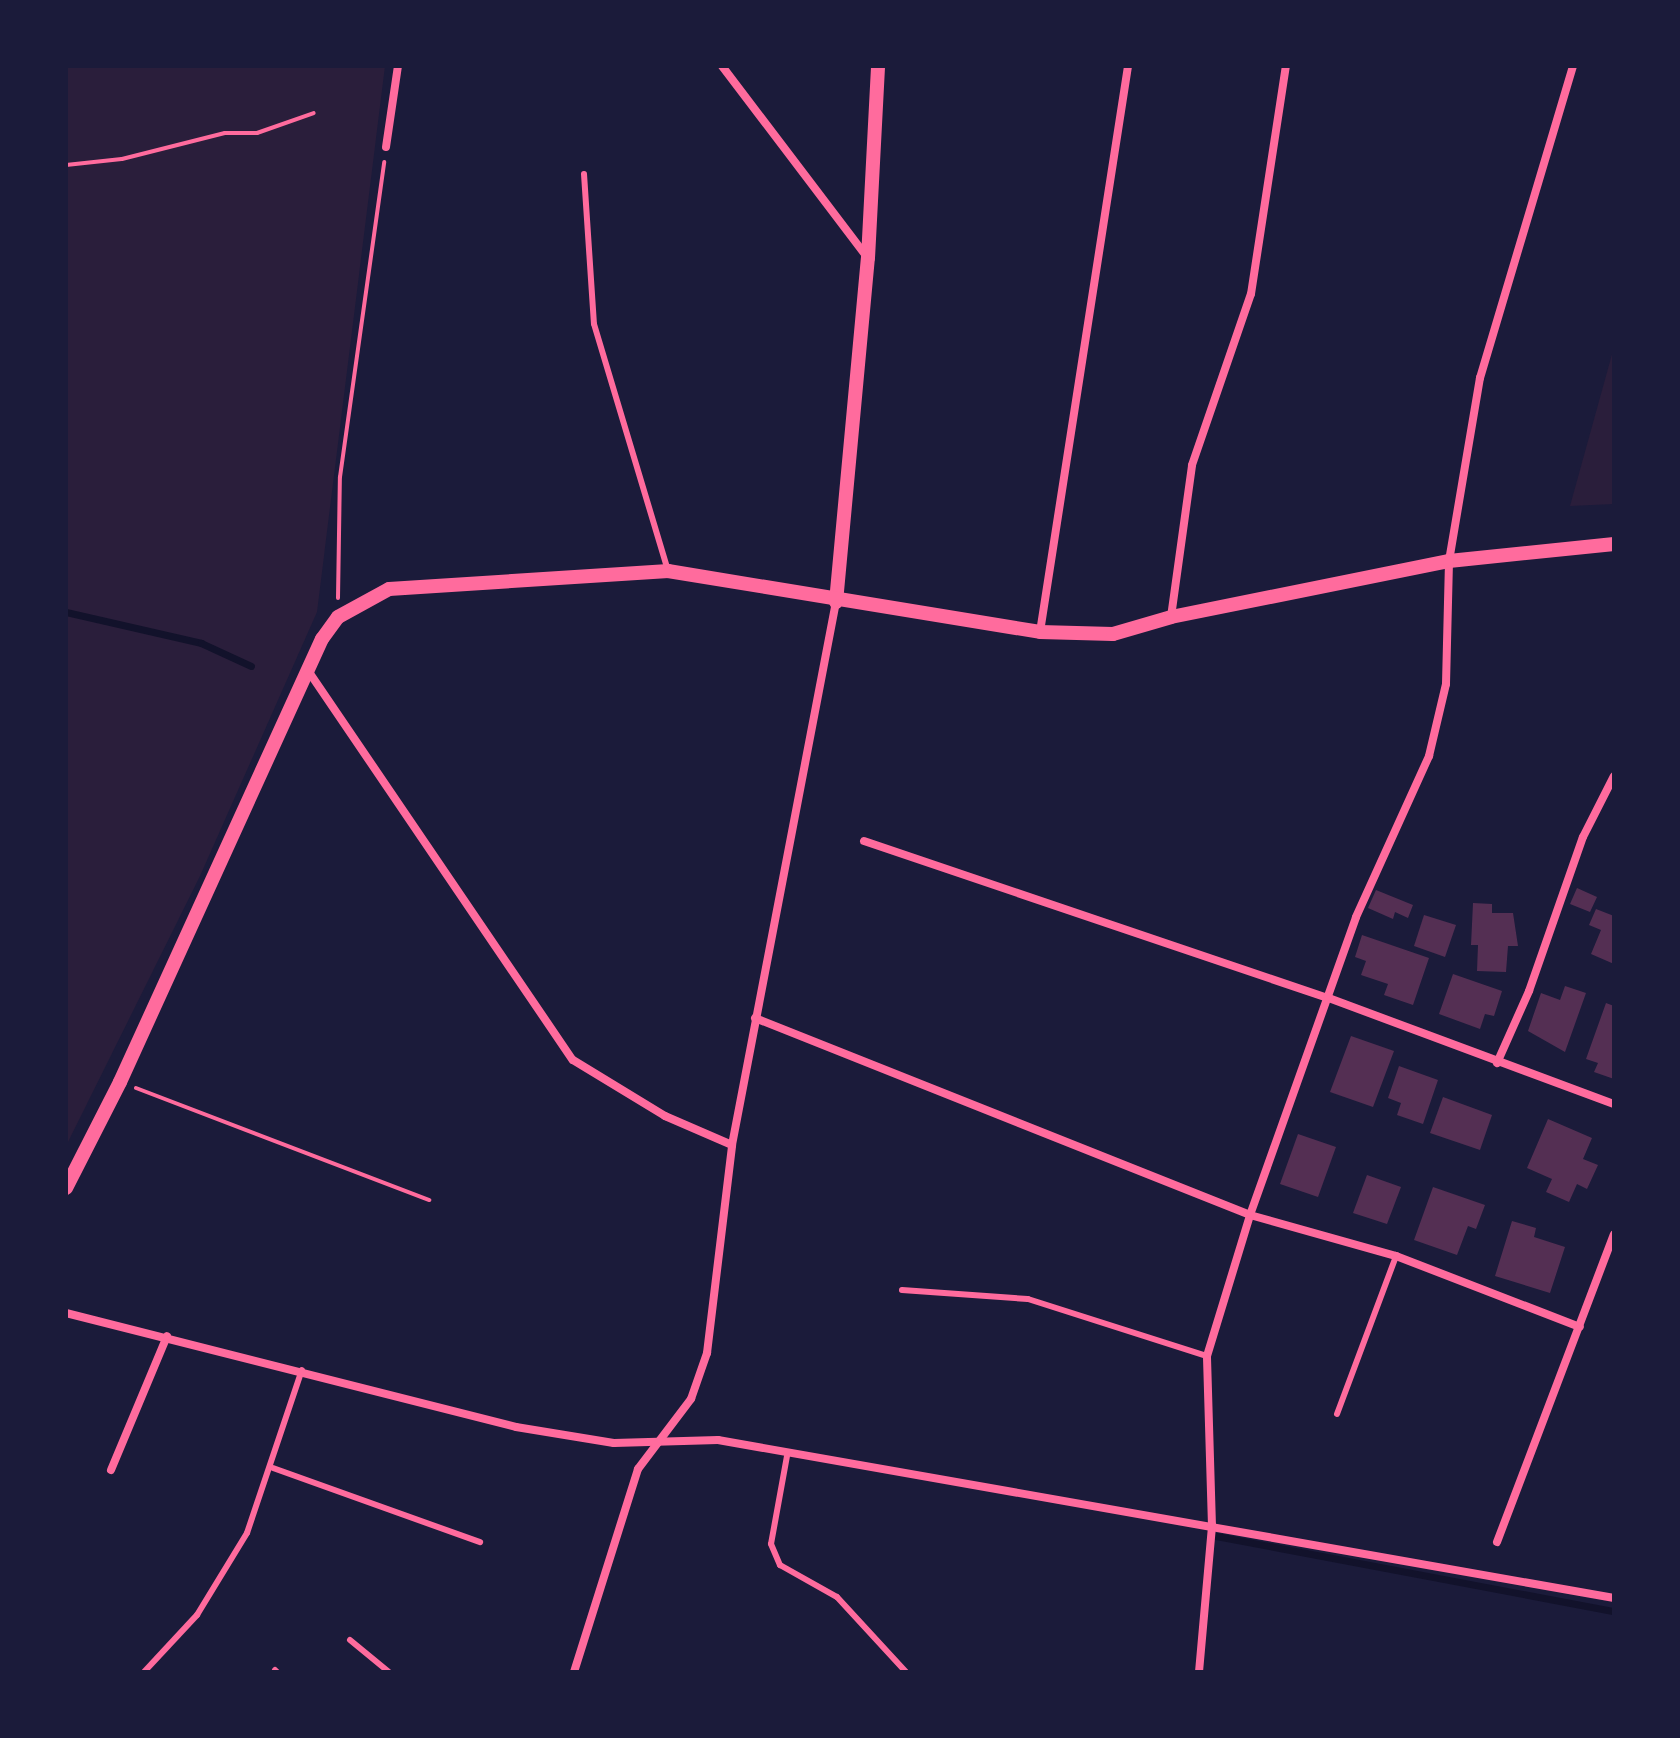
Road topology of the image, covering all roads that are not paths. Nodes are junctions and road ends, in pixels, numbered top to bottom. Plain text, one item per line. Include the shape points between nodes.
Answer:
1 (398, 66) edge
2 (722, 66) edge
3 (878, 66) edge
4 (1128, 66) edge
5 (1286, 66) edge
6 (1573, 66) edge
7 (386, 147) road end
8 (584, 174) dead end
9 (868, 258) junction
10 (1614, 544) edge
11 (1449, 561) junction
12 (668, 571) junction
13 (836, 602) junction
14 (1171, 617) junction
15 (1040, 632) junction
16 (309, 672) junction
17 (1614, 776) edge
18 (864, 841) dead end
19 (1326, 997) junction
20 (755, 1018) junction
21 (1497, 1063) junction
22 (1614, 1104) edge
23 (732, 1145) junction
24 (66, 1188) edge
25 (1250, 1215) junction
26 (1614, 1234) edge
27 (1396, 1256) junction
28 (902, 1290) dead end
29 (66, 1313) edge
30 (1580, 1327) junction
31 (167, 1336) junction
32 (1207, 1356) junction
33 (302, 1370) junction
34 (1337, 1414) dead end
35 (665, 1438) junction
36 (787, 1456) junction
37 (273, 1468) junction
38 (111, 1470) dead end
39 (1212, 1526) junction
40 (480, 1542) dead end
41 (1497, 1542) dead end
42 (1614, 1598) edge
43 (350, 1640) dead end
44 (144, 1672) edge
45 (389, 1672) edge
46 (574, 1672) edge
47 (906, 1672) edge
48 (1199, 1672) edge

1 - 7 street
2 - 9 street
3 - 9 street
4 - 15 street
5 - 14 street via 1251,294 1192,465
6 - 11 street via 1480,378
8 - 12 lane via 594,324
9 - 13 street
10 - 11 street
11 - 14 street
11 - 19 street via 1446,684 1429,756
12 - 13 street
12 - 16 street via 389,589 338,617
13 - 15 street
13 - 20 street
14 - 15 street via 1113,634
16 - 23 street via 573,1060 665,1116
16 - 24 street
17 - 21 street via 1583,837 1529,991
18 - 19 street
19 - 21 street
19 - 25 street
20 - 23 street
20 - 25 street
21 - 22 street
23 - 35 street via 707,1353 691,1399
25 - 27 street
25 - 32 street
26 - 30 street
27 - 30 street
27 - 34 lane
28 - 32 lane via 1028,1299
29 - 31 street
30 - 41 street
31 - 33 street
31 - 38 street
32 - 39 street
33 - 35 street via 516,1427 614,1443
33 - 37 lane
35 - 36 street via 718,1440
35 - 46 street via 638,1469
36 - 39 street
36 - 47 lane via 771,1544 780,1565 837,1597
37 - 40 lane
37 - 44 lane via 235,1555 197,1615
39 - 42 street
39 - 48 street
43 - 45 lane

